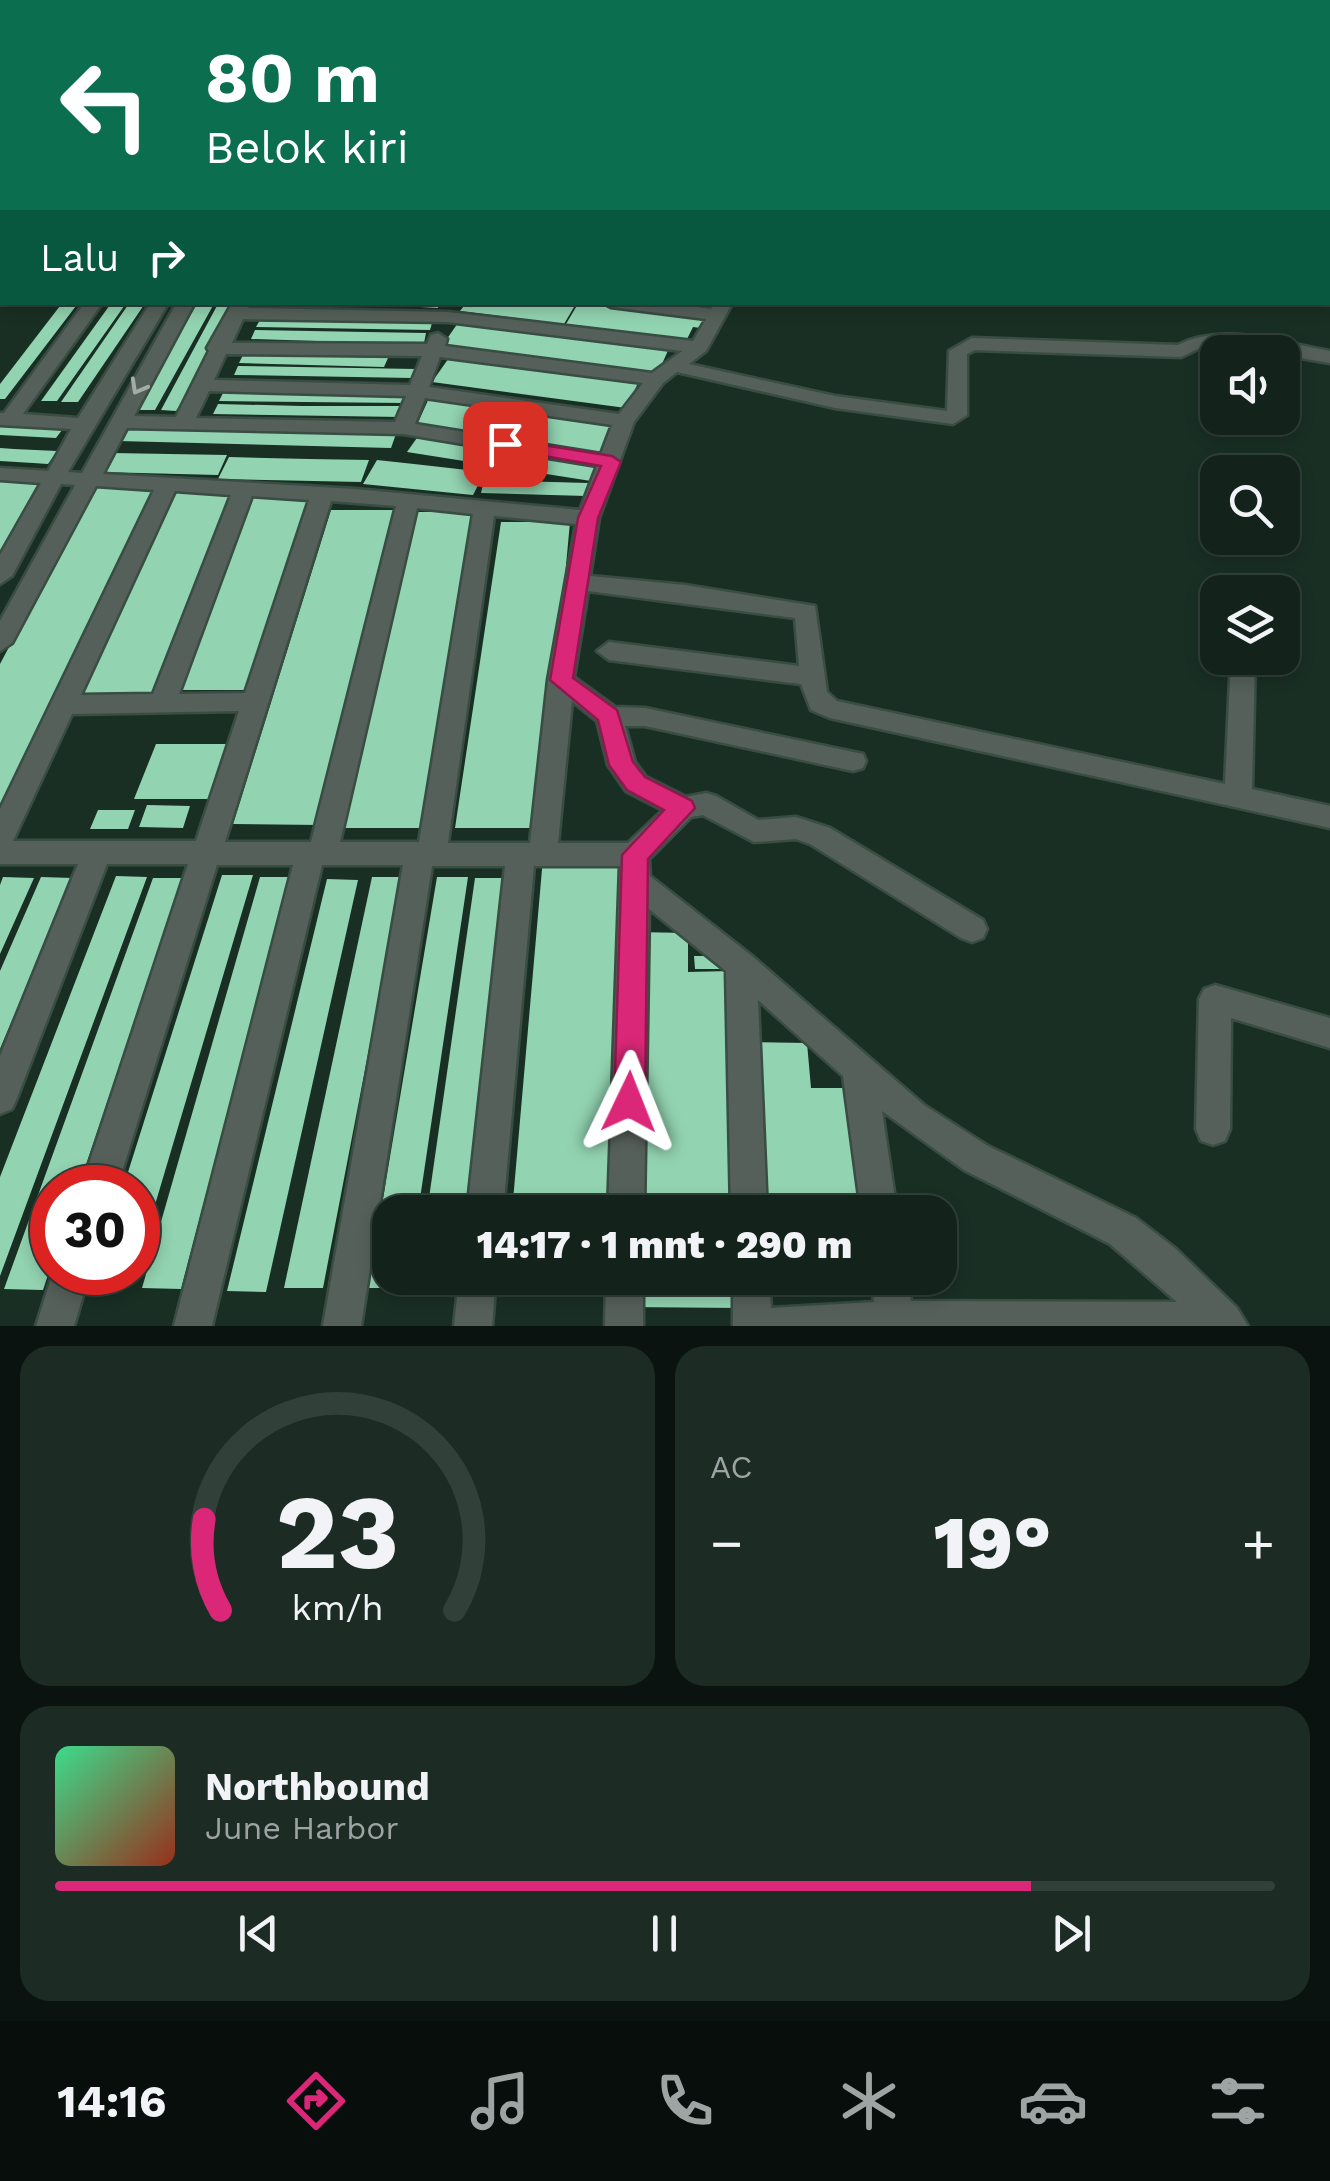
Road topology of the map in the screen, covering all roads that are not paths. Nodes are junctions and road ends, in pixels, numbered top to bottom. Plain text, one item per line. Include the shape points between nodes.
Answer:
1 (92, 305) edge
2 (159, 305) edge
3 (184, 305) edge
4 (658, 305) edge
5 (239, 308) edge
6 (721, 309) edge
7 (450, 310) edge
8 (699, 347) junction
9 (216, 348) junction
10 (432, 350) junction
11 (1330, 356) edge
12 (674, 366) junction
13 (656, 379) junction
14 (200, 385) junction
15 (419, 391) junction
16 (5, 419) edge
17 (624, 421) junction
18 (182, 424) junction
19 (100, 426) junction
20 (403, 428) junction
21 (612, 462) junction
22 (0, 474) edge
23 (73, 479) junction
24 (168, 484) junction
25 (244, 489) junction
26 (322, 494) junction
27 (408, 502) junction
28 (484, 511) junction
29 (588, 518) junction
30 (0, 576) edge
31 (578, 582) junction
32 (0, 643) edge
33 (608, 650) dead end
34 (1242, 675) edge
35 (814, 677) junction
36 (561, 680) junction
37 (255, 702) junction
38 (163, 704) junction
39 (64, 705) junction
40 (609, 716) junction
41 (853, 761) dead end
42 (1238, 796) junction
43 (683, 808) junction
44 (1330, 817) edge
45 (0, 838) edge
46 (0, 852) edge
47 (97, 852) junction
48 (426, 852) junction
49 (532, 852) junction
50 (206, 853) junction
51 (317, 853) junction
52 (635, 868) junction
53 (972, 929) dead end
54 (741, 965) junction
55 (1330, 1033) edge
56 (859, 1070) junction
57 (0, 1098) edge
58 (1213, 1130) dead end
59 (106, 1165) edge
60 (487, 1195) edge
61 (626, 1195) edge
62 (748, 1195) edge
63 (877, 1195) edge
64 (65, 1295) edge
65 (476, 1295) edge
66 (625, 1295) edge
67 (751, 1295) edge
68 (891, 1295) edge
69 (895, 1320) junction
70 (1227, 1323) edge
71 (55, 1326) edge
72 (192, 1326) edge
73 (342, 1326) edge
74 (473, 1326) edge
75 (624, 1326) edge
76 (752, 1326) edge
77 (772, 1326) edge

1 - 16 street
2 - 19 street
3 -> 19 street
4 - 6 street
5 - 7 street
5 - 9 street
6 - 8 street
7 - 8 street
7 - 10 street
8 - 12 street
9 - 10 street
9 - 14 street
10 - 13 street
10 - 15 street
11 - 12 street via 1224,339 1181,351 972,344 958,351 953,418 834,402
12 - 13 street
13 - 17 street
14 - 15 street
14 - 18 street
15 - 17 street
15 - 20 street
16 - 19 street
17 - 21 street
18 - 19 street
18 - 20 street
19 - 23 street
19 - 23 street
20 - 21 street
21 - 29 street
22 - 23 street
23 - 24 street
23 - 30 street
23 - 32 street
24 - 25 street
24 - 39 street
25 - 26 street
25 - 38 street
26 - 27 street
26 - 37 street
27 - 28 street
27 - 51 street
28 - 29 street
28 - 48 street
29 - 31 street
31 - 35 street via 799,609 810,618
31 - 36 street
33 - 35 street
34 - 42 street
35 - 42 street via 820,703 830,709
36 - 40 street
36 - 49 street
37 - 38 street
37 - 50 street
38 - 39 street
39 - 45 street
40 - 41 street via 644,716
40 - 43 street via 622,765 636,784
42 - 44 street
43 - 52 street
43 - 53 street via 706,804 754,831 796,828 820,836
46 - 47 street
47 - 50 street
47 - 57 street
48 - 49 street
48 - 51 street
48 - 73 street
49 - 52 street
49 - 60 street
50 - 51 street
50 - 59 street
51 - 72 street
52 - 54 street
52 - 61 street
54 - 56 street
54 - 62 street
55 - 58 street via 1216,999
56 - 63 street
56 - 70 street via 976,1158 1123,1232
64 - 71 street
65 - 74 street
66 - 75 street
67 - 76 street
68 - 69 street
69 - 70 street
69 - 77 street

